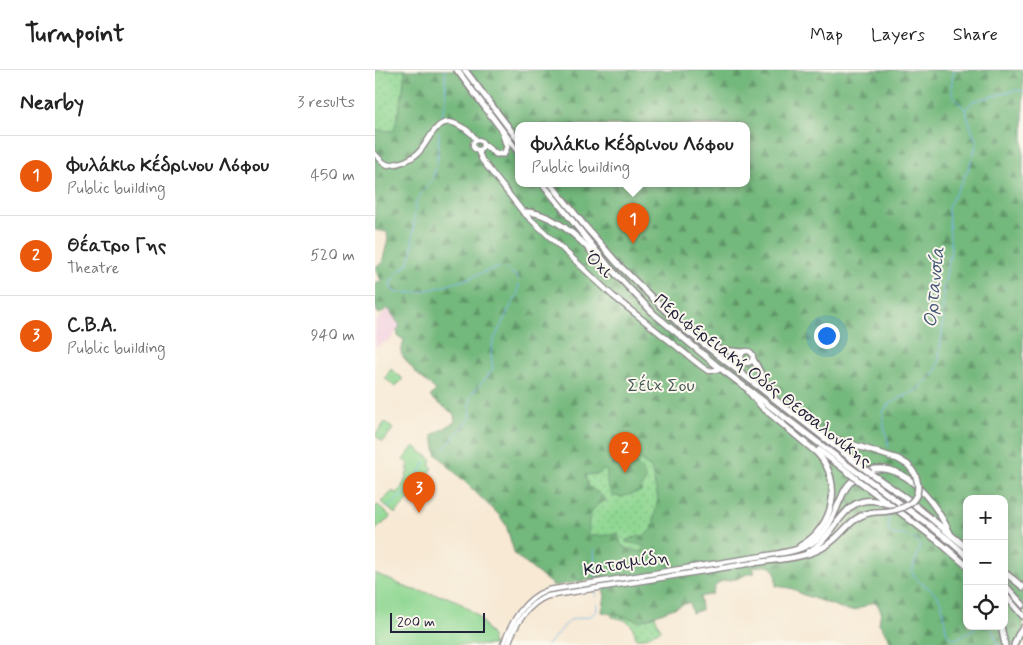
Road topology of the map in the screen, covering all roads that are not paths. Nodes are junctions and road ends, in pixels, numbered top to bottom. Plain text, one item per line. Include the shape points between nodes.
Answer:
1 (457, 70) edge
2 (465, 70) edge
3 (498, 123) junction
4 (515, 136) edge
5 (478, 146) junction
6 (515, 147) edge
7 (375, 154) edge
8 (545, 187) edge
9 (553, 187) edge
10 (523, 212) junction
11 (630, 290) junction
12 (705, 344) junction
13 (739, 359) junction
14 (753, 360) junction
15 (719, 370) dead end
16 (747, 389) junction
17 (776, 400) junction
18 (818, 433) junction
19 (807, 443) junction
20 (893, 507) junction
21 (951, 535) junction
22 (963, 545) edge
23 (963, 553) edge
24 (781, 554) junction
25 (786, 558) junction
26 (963, 561) edge
27 (754, 563) joint
28 (1008, 575) edge
29 (597, 584) junction
30 (1005, 585) edge
31 (1023, 587) edge
32 (1008, 599) edge
33 (534, 600) junction
34 (1023, 605) edge
35 (1023, 616) edge
36 (1023, 628) edge
37 (1002, 630) edge
38 (503, 645) edge
39 (507, 645) edge
40 (1005, 645) edge
41 (1014, 645) edge

1 - 3 highway
2 - 4 highway
3 - 5 highway via 507,144 506,152 498,155
3 - 6 highway
5 - 7 main road, Όχι via 467,130 447,123 435,129 417,154 409,159 388,165
5 - 10 main road, Όχι via 482,160
8 - 11 highway, Περιφερειακή Οδός Θεσσαλονίκης
9 - 12 highway, Περιφερειακή Οδός Θεσσαλονίκης via 619,264 683,328
10 - 11 highway via 537,213 572,234
10 - 15 main road, Όχι via 613,296 701,366 707,370
11 - 16 highway, Περιφερειακή Οδός Θεσσαλονίκης via 689,344
12 - 13 highway
12 - 17 highway, Περιφερειακή Οδός Θεσσαλονίκης
13 - 14 main road via 749,363
13 - 14 main road via 747,351 751,352
14 - 17 highway
16 - 19 highway via 763,407
16 - 23 highway, Περιφερειακή Οδός Θεσσαλονίκης, bridge
17 - 18 highway, Περιφερειακή Οδός Θεσσαλονίκης
18 - 21 highway, Περιφερειακή Οδός Θεσσαλονίκης, bridge
18 - 25 highway, bridge via 898,459 915,474 917,489 908,505 894,512 863,515 854,519 834,541 821,549
19 - 20 highway, bridge
19 - 24 highway via 829,468 833,485 831,505 825,521 813,537 800,547
20 - 25 highway via 874,500 856,504 844,512 817,546
20 - 26 highway
21 - 22 highway, Περιφερειακή Οδός Θεσσαλονίκης
21 - 24 highway via 938,511 911,481 890,470 874,470 861,474 847,486 830,525 818,539 804,548
24 - 29 main road, Κατσιμίδη
25 - 27 highway
27 - 29 main road, Κατσιμίδη
28 - 31 highway
29 - 33 main road, Κατσιμίδη
30 - 34 highway
32 - 35 highway
33 - 38 main road via 519,613
33 - 39 main road
36 - 41 highway
37 - 40 highway

